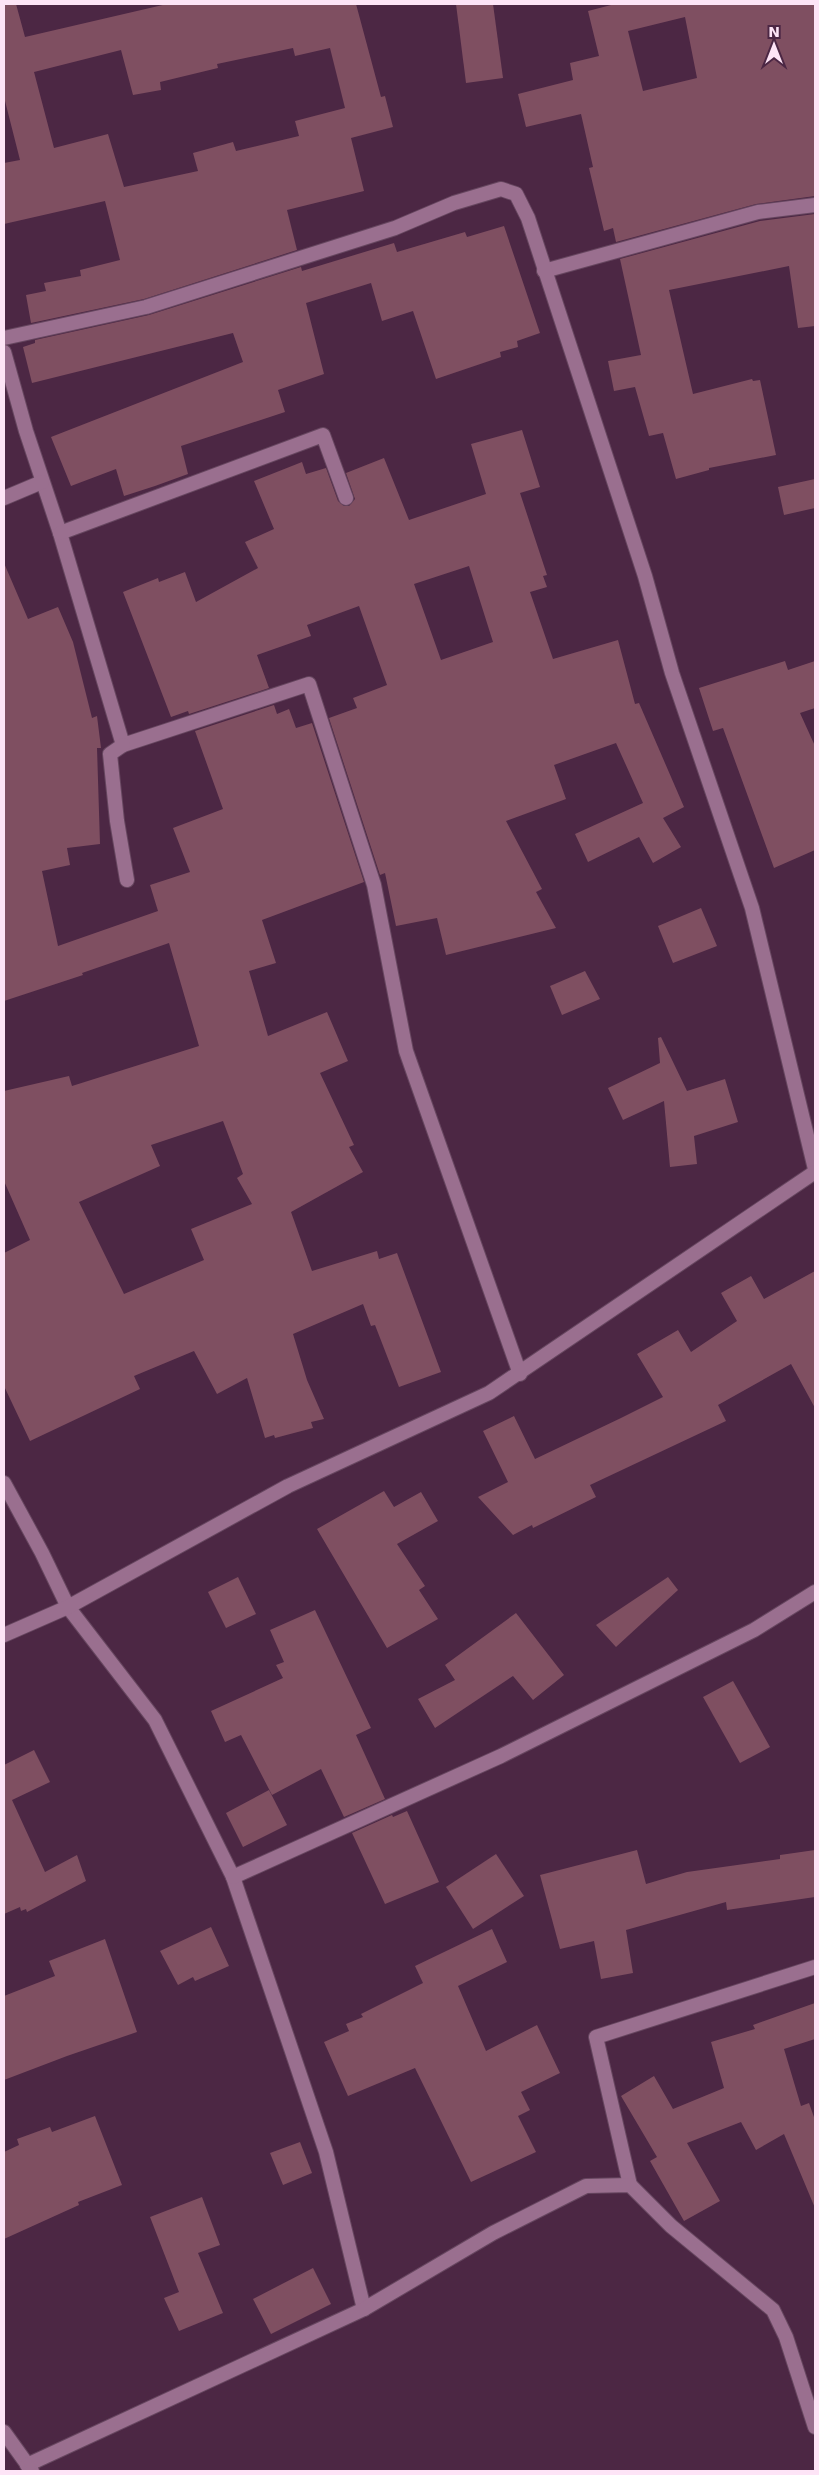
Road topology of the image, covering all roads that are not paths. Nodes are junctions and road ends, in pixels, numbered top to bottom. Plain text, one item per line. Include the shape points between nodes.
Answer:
1 (815, 206) edge
2 (544, 271) junction
3 (4, 338) edge
4 (4, 352) edge
5 (42, 482) junction
6 (4, 498) edge
7 (346, 498) dead end
8 (60, 533) junction
9 (123, 745) junction
10 (127, 880) dead end
11 (815, 1170) edge
12 (520, 1374) junction
13 (4, 1483) edge
14 (815, 1592) edge
15 (68, 1607) junction
16 (4, 1635) edge
17 (233, 1877) junction
18 (815, 1967) edge
19 (630, 2185) junction
20 (364, 2309) junction
21 (813, 2412) edge
22 (815, 2427) edge
23 (4, 2432) edge
24 (30, 2468) edge

1 - 2 street via 758,212
2 - 3 street via 528,218 516,194 501,189 454,203 395,228 146,307
2 - 11 street via 644,576 672,673 752,908
4 - 5 street
5 - 6 street
5 - 8 street
7 - 8 street via 323,435
8 - 9 street
9 - 10 street via 110,754
9 - 12 street via 309,684 374,885 406,1051
11 - 12 street
12 - 15 street via 489,1393 288,1486
13 - 15 street
14 - 17 street via 754,1630 501,1756
15 - 16 street
15 - 17 street via 155,1720
17 - 20 street via 326,2152
18 - 19 street via 596,2037
19 - 20 street via 586,2186 493,2233
19 - 21 street via 671,2226 773,2310
20 - 24 street
21 - 22 street
23 - 24 street

